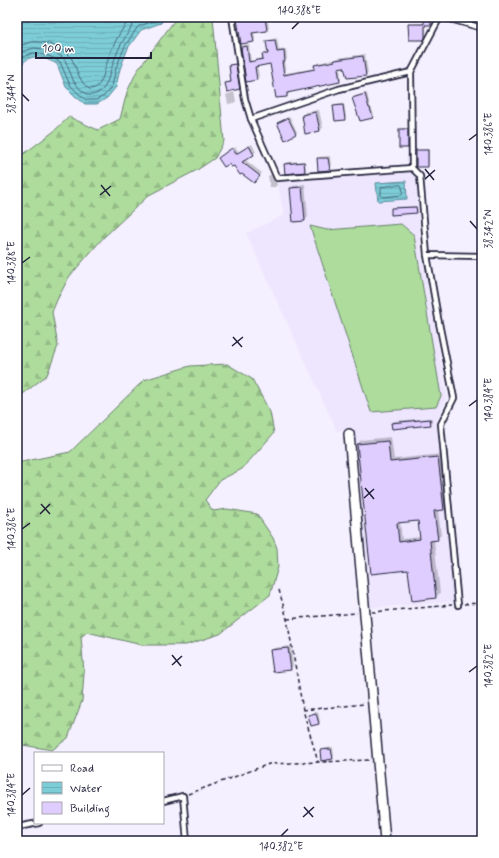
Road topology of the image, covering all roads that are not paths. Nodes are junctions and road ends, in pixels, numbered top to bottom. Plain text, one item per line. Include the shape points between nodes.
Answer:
1 (232, 17) edge
2 (441, 17) edge
3 (482, 28) edge
4 (411, 72) junction
5 (251, 119) junction
6 (17, 165) edge
7 (412, 168) junction
8 (20, 181) dead end
9 (427, 255) junction
10 (482, 256) edge
11 (349, 434) dead end
12 (458, 605) road end
13 (164, 801) edge
14 (34, 824) edge
15 (17, 827) edge
16 (187, 841) edge
17 (385, 841) edge

1 - 5 lane via 245,99
2 - 3 lane
2 - 4 lane
4 - 5 lane via 339,89
4 - 7 lane
5 - 7 lane via 277,178
6 - 8 lane
7 - 9 lane via 420,176
9 - 10 lane
9 - 12 lane via 454,398 441,424
11 - 17 street
13 - 16 lane via 183,796
14 - 15 lane

